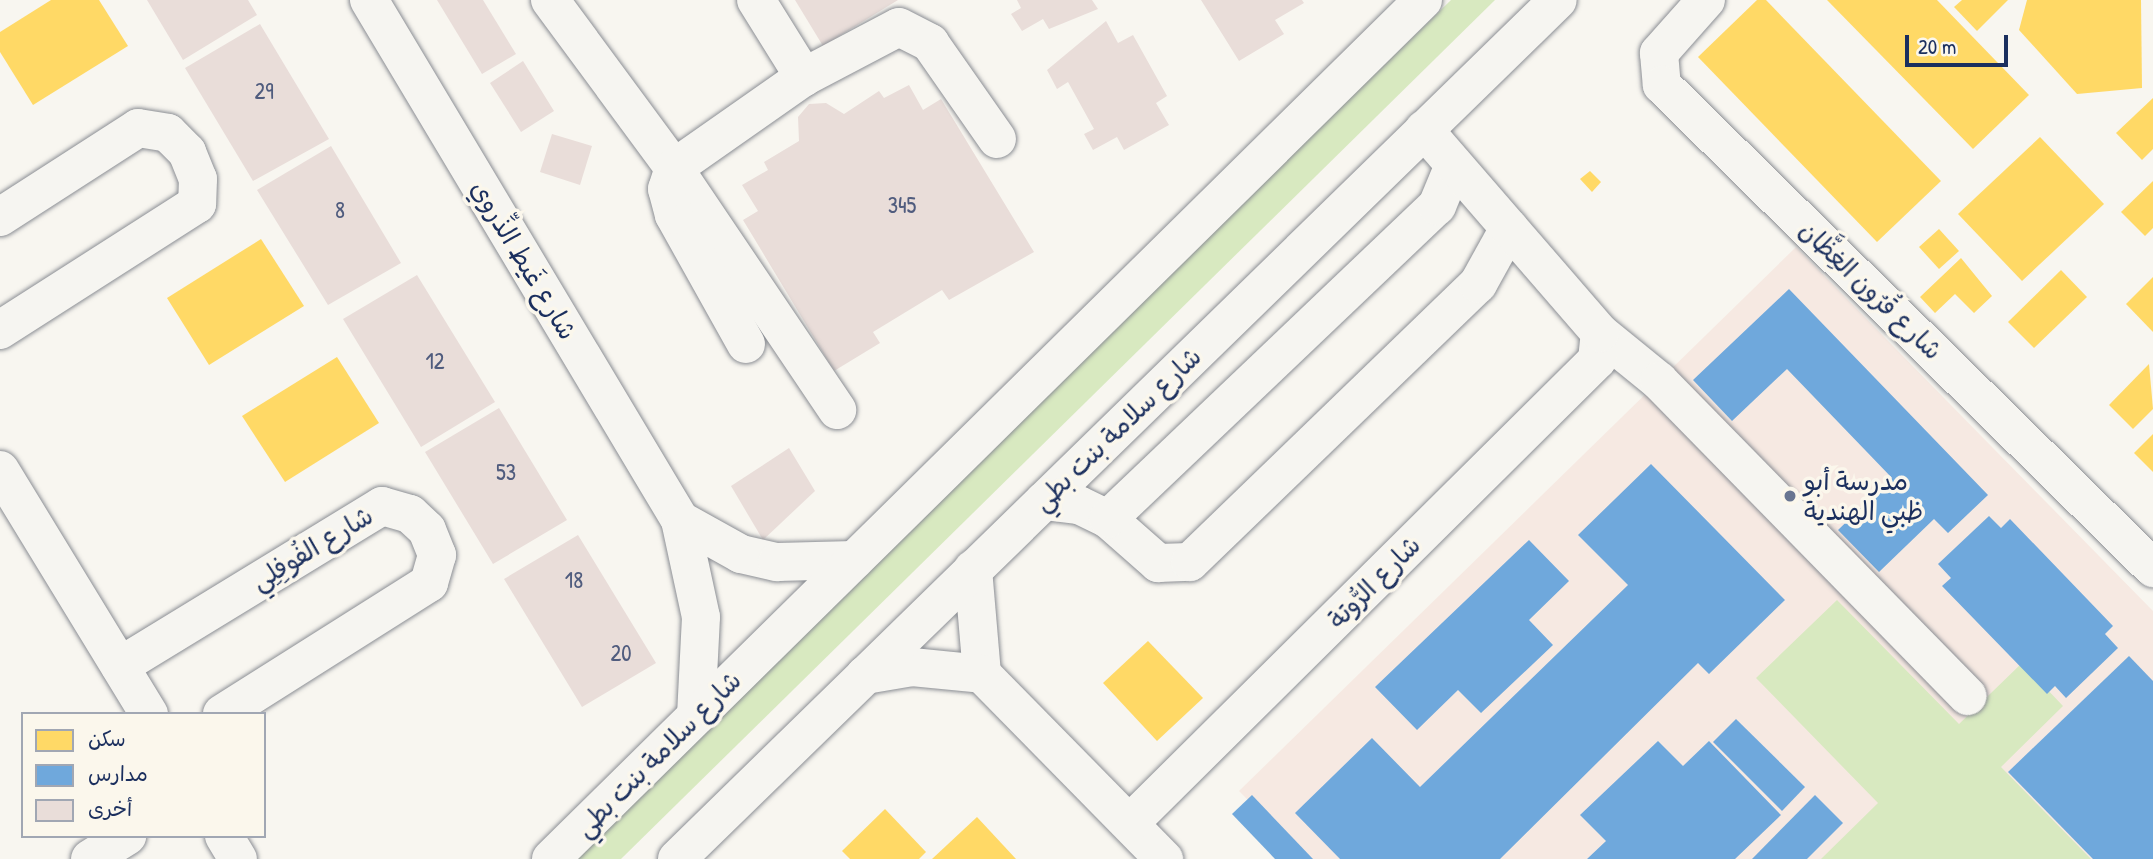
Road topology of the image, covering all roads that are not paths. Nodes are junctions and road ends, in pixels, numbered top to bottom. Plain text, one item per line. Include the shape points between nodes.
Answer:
1 (369, 0) edge
2 (550, 0) edge
3 (756, 0) edge
4 (1423, 0) edge
5 (1558, 0) edge
6 (1706, 0) edge
7 (804, 77) junction
8 (1424, 130) junction
9 (996, 139) dead end
10 (1454, 165) junction
11 (674, 167) junction
12 (0, 217) edge
13 (1508, 228) junction
14 (0, 330) edge
15 (1600, 333) junction
16 (746, 344) dead end
17 (836, 410) dead end
18 (0, 470) edge
19 (1044, 501) junction
20 (1108, 519) junction
21 (680, 520) junction
22 (854, 560) junction
23 (2153, 568) edge
24 (973, 569) junction
25 (120, 666) junction
26 (982, 674) junction
27 (864, 675) junction
28 (1968, 696) dead end
29 (148, 712) edge
30 (225, 712) edge
31 (696, 716) junction
32 (1130, 822) junction
33 (124, 838) edge
34 (225, 838) edge
35 (90, 859) edge
36 (238, 859) edge
37 (551, 859) edge
38 (677, 859) edge
39 (1164, 859) edge

1 - 21 street, شارع غَيط الذِّروي
2 - 11 street
3 - 7 street
4 - 22 street, شارع سلامة بنت بطي
5 - 8 street, شارع سلامة بنت بطي
6 - 23 street, شارع قُرُون الغِظَّان via 1658,53 1662,85
7 - 9 street via 899,27 918,33
7 - 11 street
8 - 10 street
8 - 19 street, شارع سلامة بنت بطي
10 - 13 street
10 - 20 street via 1437,206
11 - 16 street via 667,189 674,215
11 - 17 street
12 - 14 street via 138,128 168,133 187,152 198,178 197,204
13 - 15 street
13 - 20 street via 1478,284 1190,562 1158,563
15 - 28 street via 1659,381
15 - 32 street, شارع الرُّوتة via 1601,351 1590,370
18 - 25 street
19 - 20 street via 1079,505
19 - 24 street, شارع سلامة بنت بطي
21 - 22 street, شارع غَيط الذِّروي via 741,554 777,562
21 - 31 street, شارع غَيط الذِّروي via 701,617
22 - 31 street, شارع سلامة بنت بطي
24 - 26 street
24 - 27 street, شارع سلامة بنت بطي
25 - 29 street
25 - 30 street, شارع الفُوفِلِي via 382,506 410,514 427,530 438,555 429,583
26 - 27 street via 912,667
26 - 32 street
27 - 38 street, شارع سلامة بنت بطي
31 - 37 street, شارع سلامة بنت بطي
32 - 39 street
33 - 35 street
34 - 36 street

